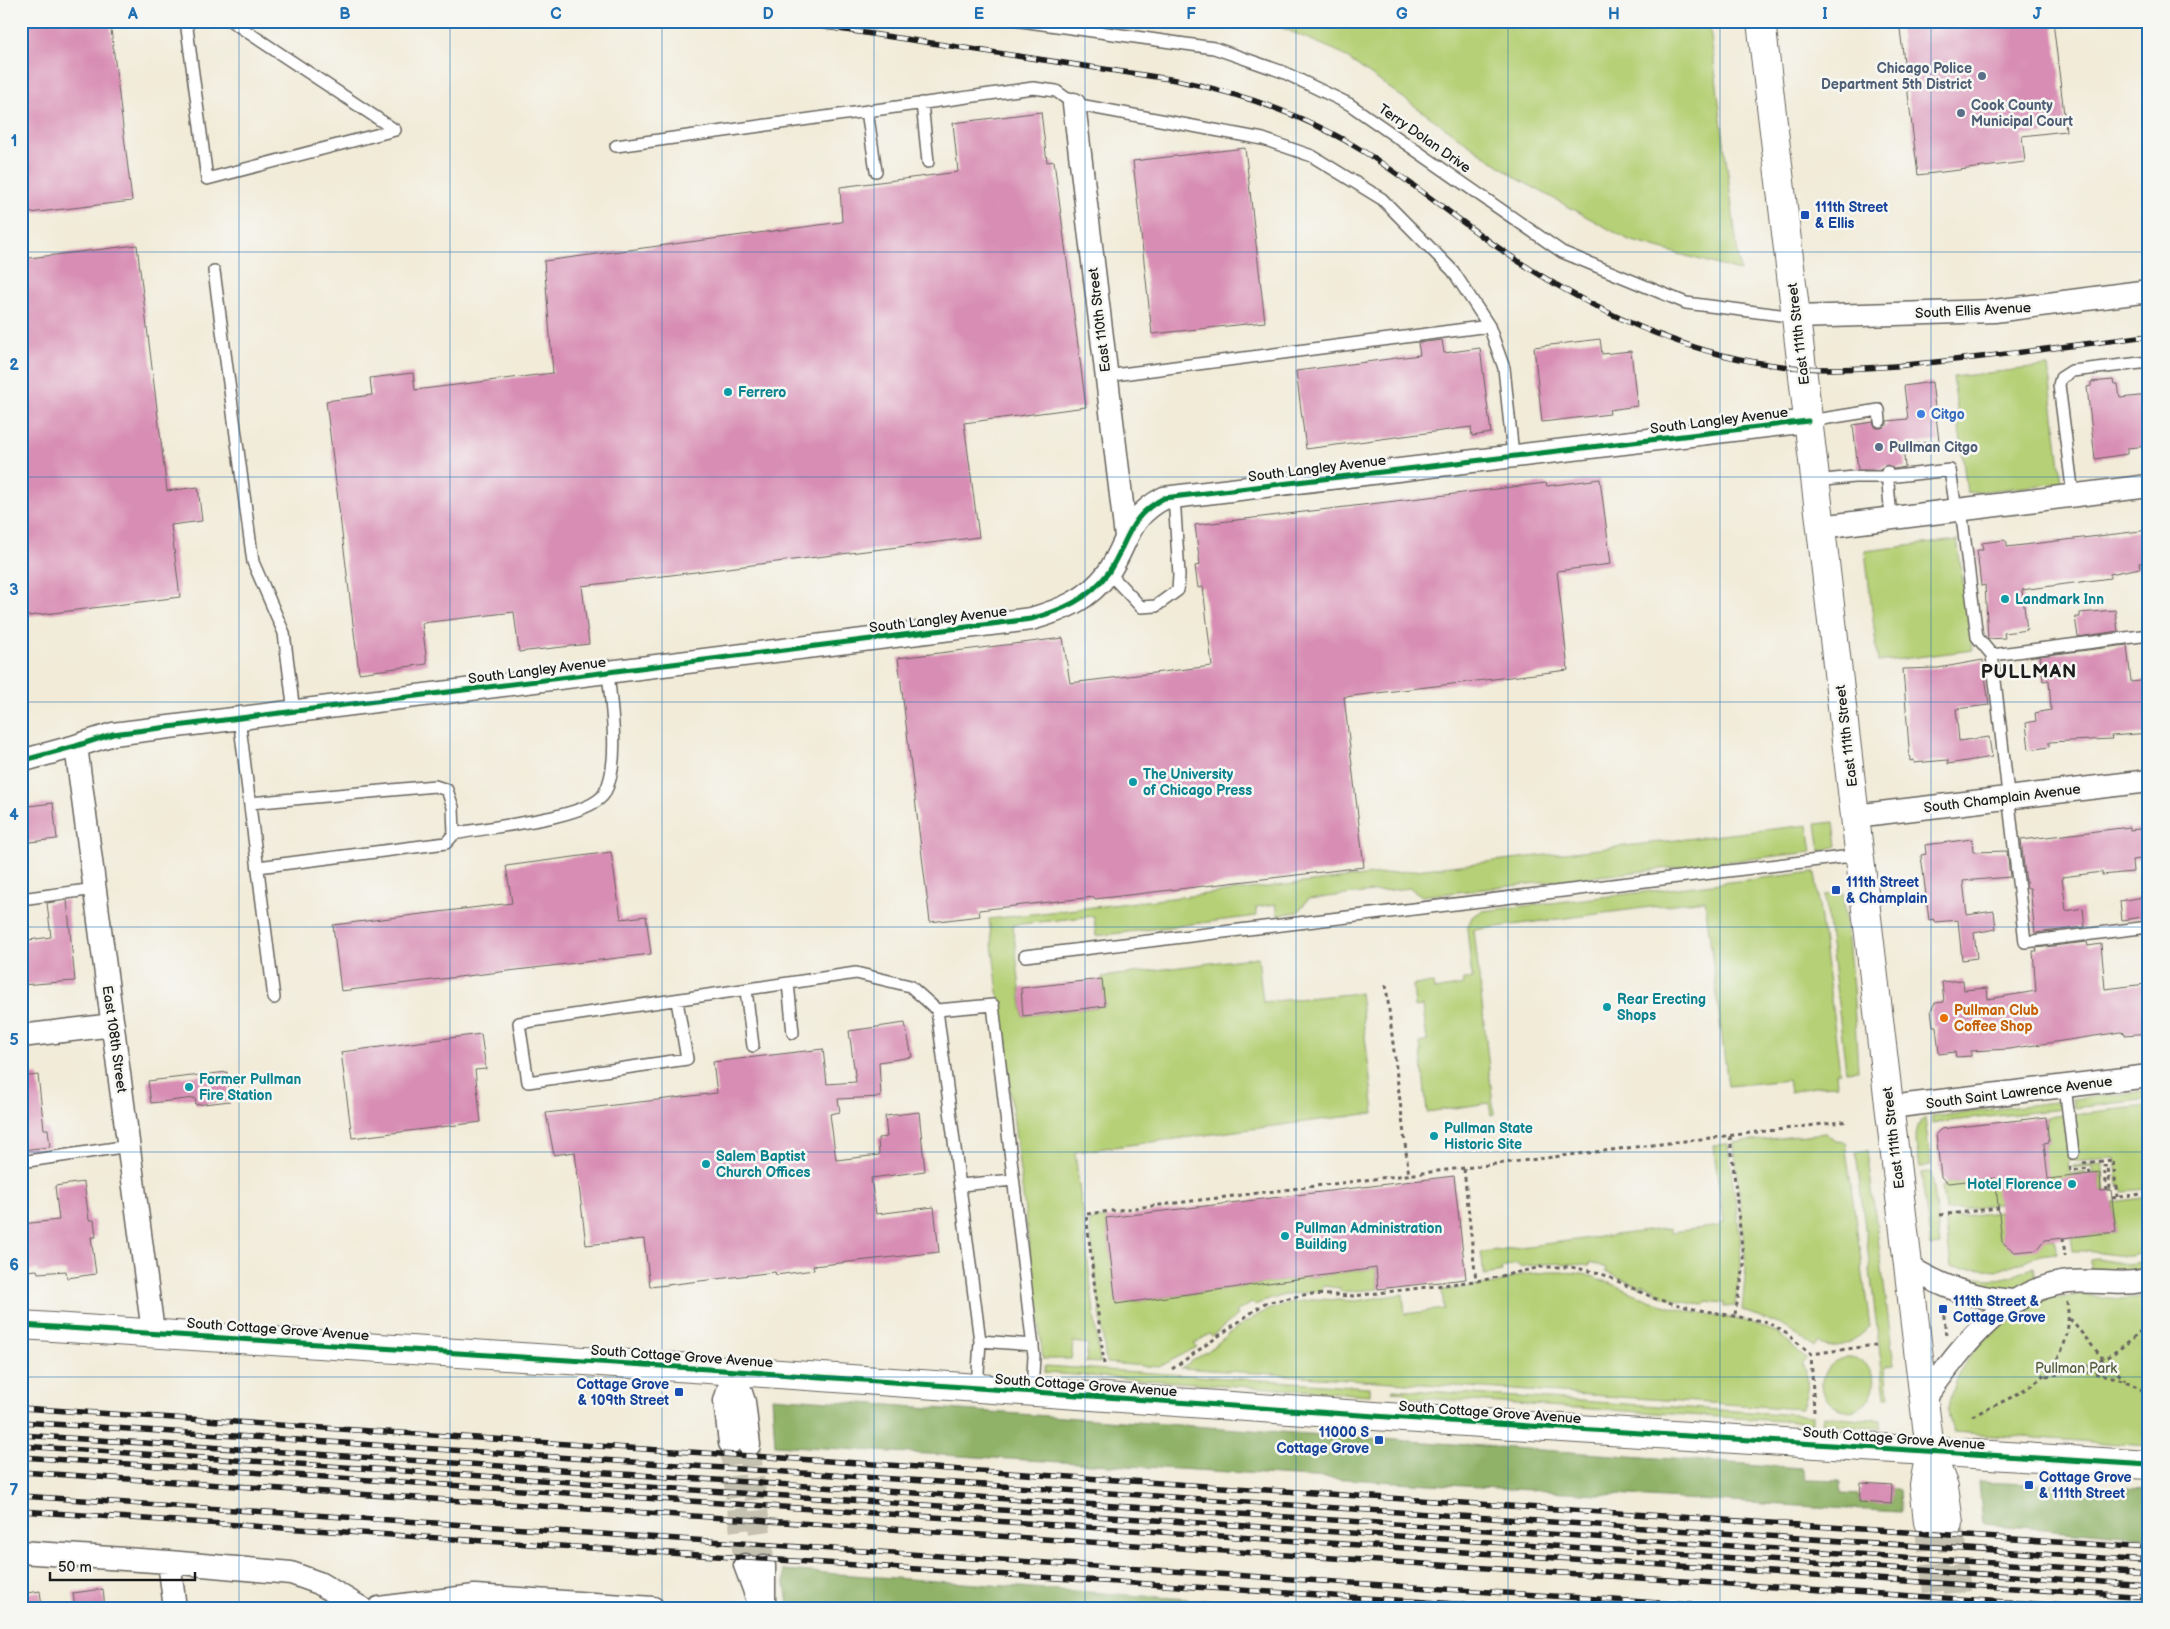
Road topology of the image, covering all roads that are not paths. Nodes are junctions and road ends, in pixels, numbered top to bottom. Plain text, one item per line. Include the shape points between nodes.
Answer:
1 (186, 21) edge
2 (231, 21) edge
3 (1021, 21) edge
4 (1761, 21) edge
5 (922, 104) junction
6 (1074, 104) junction
7 (867, 111) junction
8 (616, 146) dead end
9 (928, 162) dead end
10 (876, 171) dead end
11 (214, 271) dead end
12 (2149, 291) edge
13 (1796, 316) junction
14 (1489, 326) junction
15 (2149, 362) edge
16 (1106, 376) junction
17 (1808, 421) junction
18 (1880, 421) dead end
19 (1514, 455) junction
20 (1887, 474) junction
21 (1816, 481) junction
22 (2149, 486) edge
23 (1174, 496) junction
24 (2073, 496) junction
25 (1959, 510) junction
26 (1891, 518) junction
27 (1821, 527) junction
28 (1126, 537) junction
29 (1108, 572) junction
30 (2149, 635) edge
31 (1992, 655) junction
32 (608, 672) junction
33 (294, 712) junction
34 (239, 718) junction
35 (76, 746) junction
36 (21, 761) edge
37 (2149, 781) edge
38 (2009, 798) junction
39 (250, 803) junction
40 (1855, 816) junction
41 (454, 834) junction
42 (1860, 855) junction
43 (258, 866) junction
44 (95, 890) junction
45 (21, 899) edge
46 (2149, 927) edge
47 (1025, 956) dead end
48 (788, 983) junction
49 (746, 990) junction
50 (274, 998) dead end
51 (677, 1001) junction
52 (937, 1010) junction
53 (113, 1025) junction
54 (793, 1033) dead end
55 (21, 1036) edge
56 (753, 1046) dead end
57 (2149, 1076) edge
58 (2065, 1086) junction
59 (1890, 1107) junction
60 (129, 1146) junction
61 (2073, 1153) dead end
62 (21, 1162) edge
63 (1013, 1180) junction
64 (961, 1185) junction
65 (1909, 1268) junction
66 (2149, 1279) edge
67 (2012, 1301) junction
68 (21, 1325) edge
69 (153, 1332) junction
70 (980, 1341) junction
71 (1033, 1345) junction
72 (734, 1371) junction
73 (977, 1388) junction
74 (1032, 1392) junction
75 (1924, 1398) junction
76 (740, 1444) tunnel mouth
77 (1930, 1451) junction
78 (2149, 1465) edge
79 (1939, 1522) tunnel mouth
80 (21, 1552) edge
81 (169, 1562) junction
82 (754, 1565) tunnel mouth
83 (616, 1606) edge
84 (175, 1608) edge
85 (361, 1608) edge
86 (379, 1608) edge
87 (653, 1608) edge
88 (762, 1608) edge

1 - 2 lane via 207,179 395,130
3 - 13 lane, Terry Dolan Drive via 1214,48 1284,72 1349,104 1562,252 1686,303
4 - 13 street, East 111th Street
5 - 6 lane via 1033,88 1056,91
5 - 7 lane
5 - 9 lane
6 - 14 lane via 1263,139 1312,156 1382,199 1453,271
6 - 16 street, East 110th Street
7 - 8 lane
7 - 10 lane
11 - 33 lane via 253,562 284,633
12 - 13 street, South Ellis Avenue via 1994,311
13 - 17 street, East 111th Street
14 - 16 lane
14 - 19 lane via 1504,368
15 - 24 lane via 2072,371 2061,378 2059,385
16 - 28 street, East 110th Street
17 - 18 lane via 1879,410
17 - 19 street, South Langley Avenue
17 - 21 street, East 111th Street
19 - 23 street, South Langley Avenue
20 - 21 lane
20 - 25 lane via 1950,470
20 - 26 lane
21 - 27 street, East 111th Street
22 - 24 street
23 - 28 street, South Langley Avenue via 1164,498 1137,517
23 - 29 lane via 1180,576 1178,590 1156,606 1141,607
24 - 25 street
25 - 26 street
25 - 31 lane via 1977,637
26 - 27 street
27 - 40 street, East 111th Street
28 - 29 street, South Langley Avenue
29 - 32 street, South Langley Avenue via 1076,603 1031,619
30 - 31 lane
31 - 38 lane
32 - 33 street, South Langley Avenue
32 - 41 lane via 611,772 603,795 581,810
33 - 34 street, South Langley Avenue
34 - 35 street, South Langley Avenue via 113,734
34 - 39 lane
35 - 36 street, South Langley Avenue
35 - 44 street, East 108th Street
37 - 38 street, South Champlain Avenue
38 - 40 street, South Champlain Avenue
38 - 46 lane via 2025,942
39 - 41 lane via 435,786 447,790 453,807
39 - 43 lane
40 - 42 street, East 111th Street
41 - 43 lane via 446,843
42 - 47 lane
42 - 59 street, East 111th Street
43 - 50 lane
44 - 45 lane
44 - 53 street, East 108th Street
48 - 49 lane
48 - 52 lane via 856,973 910,986
48 - 54 lane
49 - 51 lane
49 - 56 lane
51 - 51 lane via 519,1023 528,1082 687,1059
52 - 63 lane via 993,1005
52 - 64 lane
53 - 55 street
53 - 60 street, East 108th Street
57 - 58 street, South Saint Lawrence Avenue
58 - 59 street, South Saint Lawrence Avenue
58 - 61 lane
59 - 65 street, East 111th Street
60 - 62 lane
60 - 69 street, East 108th Street
63 - 64 lane
63 - 71 lane
64 - 70 lane
65 - 67 street via 1953,1290
65 - 75 street, East 111th Street
66 - 67 street via 2120,1283 2095,1280 2068,1282 2042,1287
67 - 75 street via 1954,1358
68 - 69 street, South Cottage Grove Avenue
69 - 72 street, South Cottage Grove Avenue
70 - 71 lane
70 - 73 lane
71 - 74 lane
72 - 73 street, South Cottage Grove Avenue
72 - 76 street via 744,1402
73 - 74 street, South Cottage Grove Avenue
74 - 77 street, South Cottage Grove Avenue
75 - 77 street, East 111th Street
77 - 78 street, South Cottage Grove Avenue
77 - 79 street, East 111th Street via 1944,1486
80 - 81 street
81 - 84 street
81 - 85 street via 291,1573 318,1583
82 - 88 street
83 - 86 street via 475,1596
83 - 87 street

